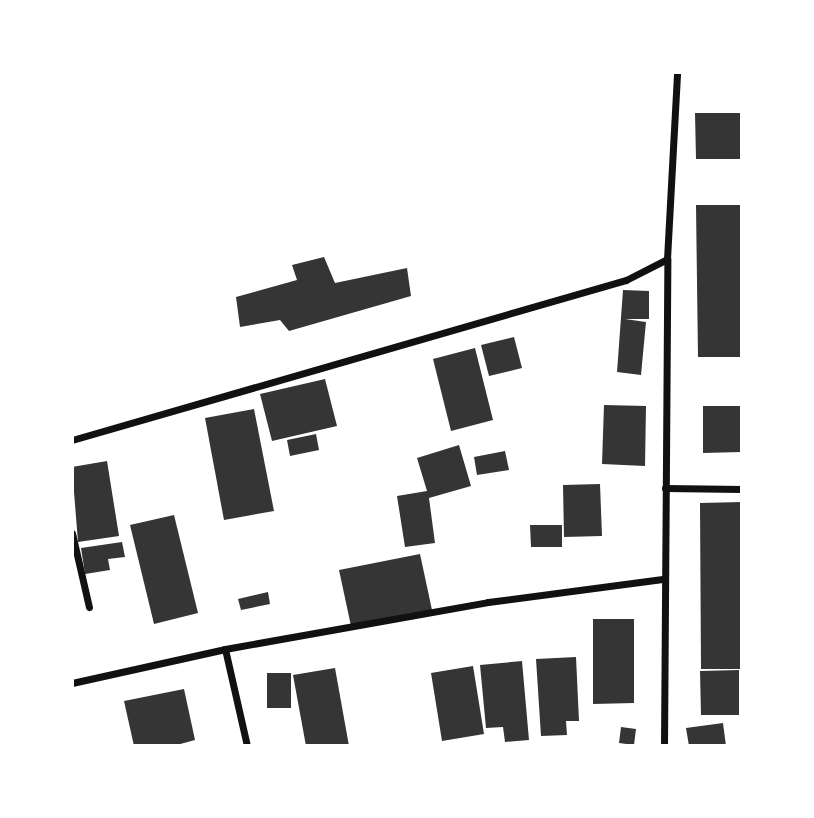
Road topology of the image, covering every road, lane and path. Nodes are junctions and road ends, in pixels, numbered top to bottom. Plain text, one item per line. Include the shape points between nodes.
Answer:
1 (677, 72) edge
2 (667, 259) junction
3 (72, 440) edge
4 (665, 488) junction
5 (742, 489) edge
6 (72, 533) edge
7 (662, 579) junction
8 (89, 607) dead end
9 (225, 649) junction
10 (72, 683) edge
11 (247, 746) edge
12 (664, 746) edge

1 - 2 street
2 - 3 street via 626,280
2 - 4 street
4 - 5 street
4 - 7 street
6 - 8 street
7 - 9 street via 488,602
7 - 12 street
9 - 10 street
9 - 11 street

